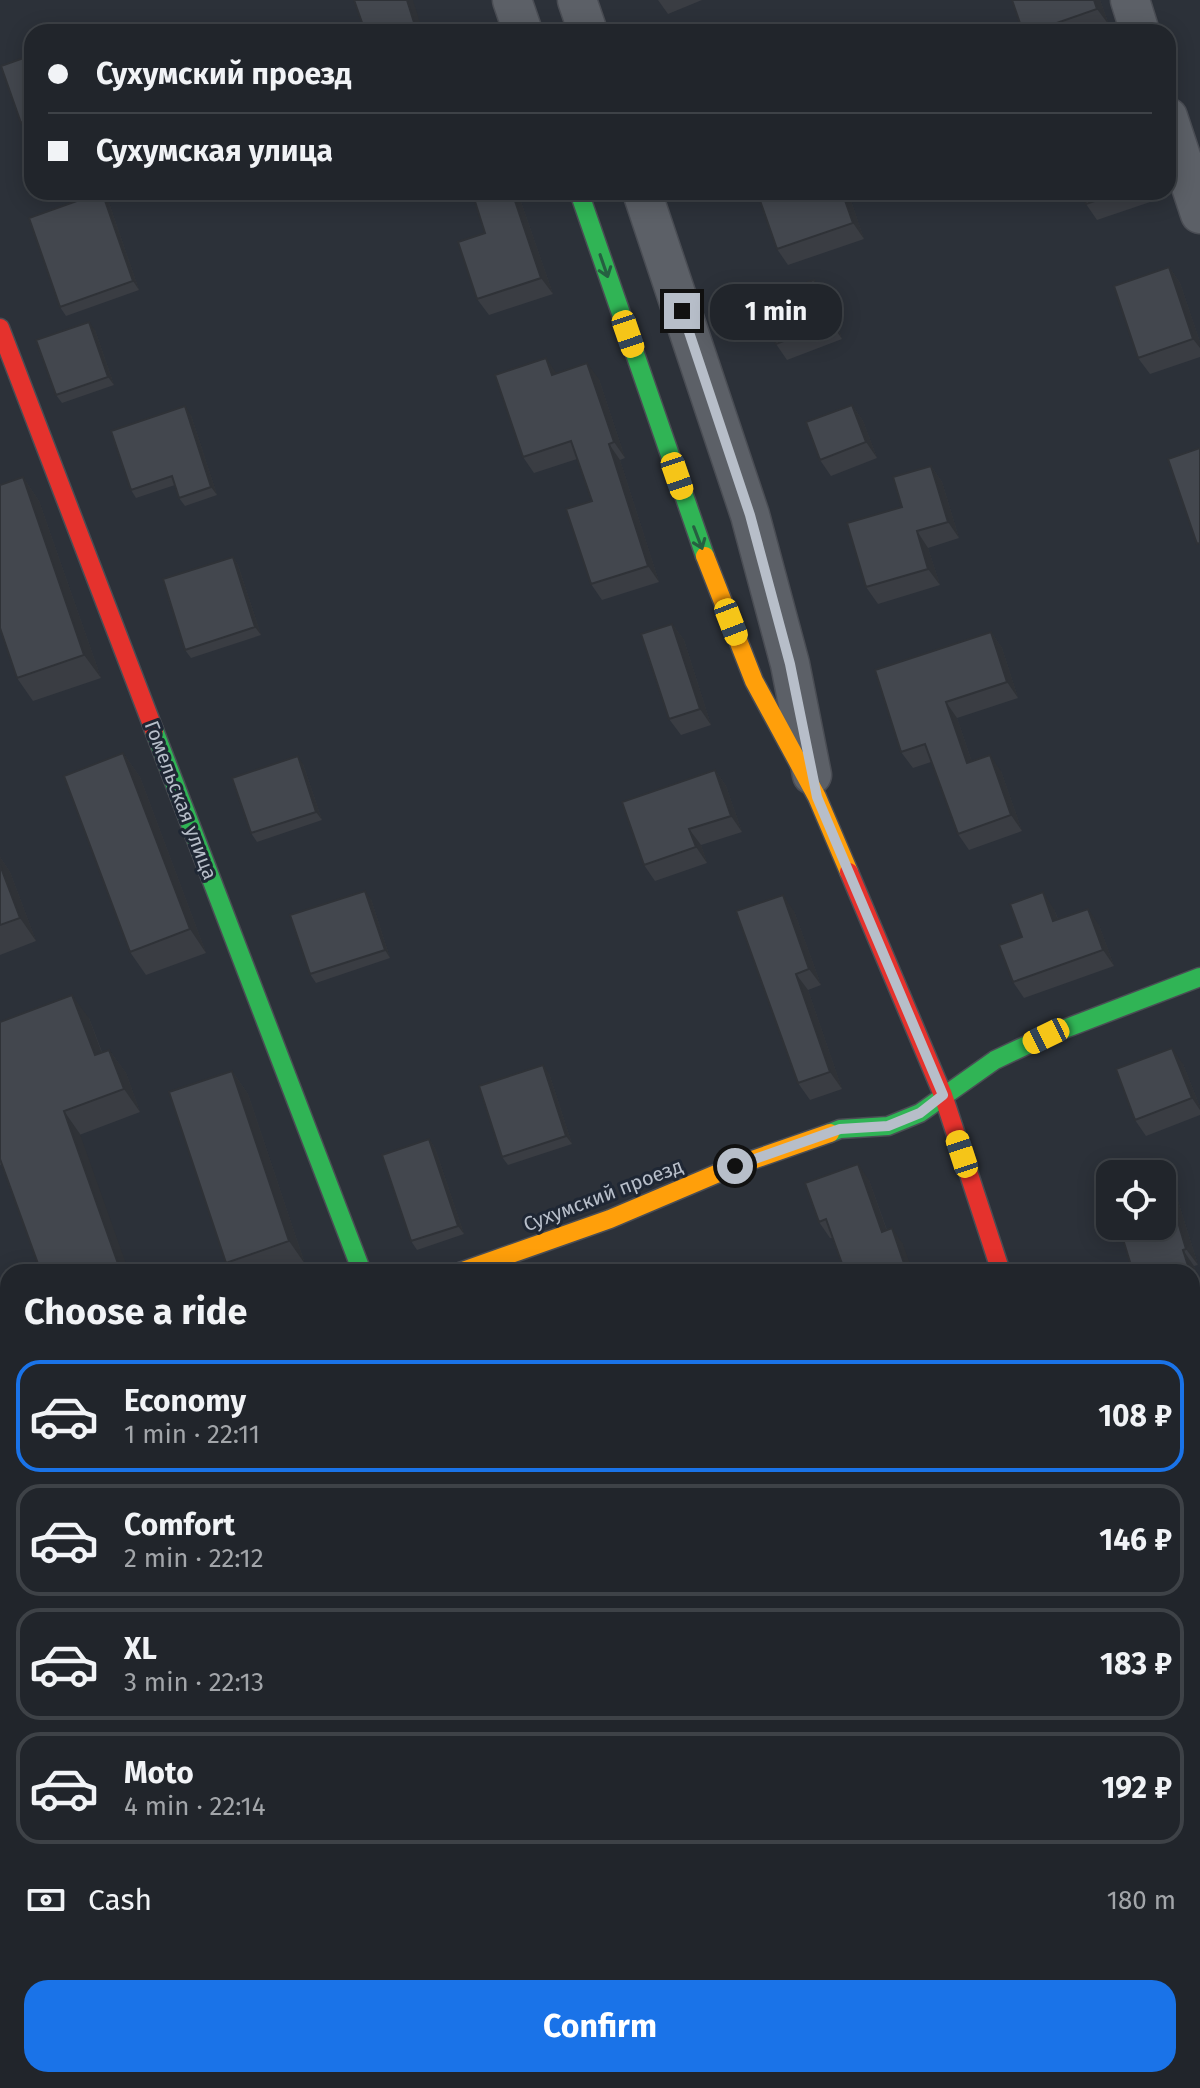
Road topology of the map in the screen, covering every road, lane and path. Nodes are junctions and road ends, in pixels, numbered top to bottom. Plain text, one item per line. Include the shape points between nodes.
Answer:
1 (512, 0) edge
2 (577, 0) edge
3 (1130, 0) edge
4 (520, 24) edge
5 (585, 24) edge
6 (1138, 24) edge
7 (1176, 141) edge
8 (582, 200) edge
9 (645, 200) edge
10 (1200, 214) edge
11 (0, 328) edge
12 (817, 797) junction
13 (1200, 977) edge
14 (943, 1095) junction
15 (359, 1264) edge
16 (483, 1264) edge
17 (998, 1264) edge

1 - 4 street
2 - 5 street
3 - 6 street
7 - 10 street
8 -> 12 street via 696,533 754,681
9 - 12 street via 750,515 790,664
11 - 15 street, Гомельская улица
12 - 14 street
13 - 14 street, Сухумский проезд via 1046,1036 995,1060
14 - 16 street, Сухумский проезд via 920,1113 888,1126 840,1129
14 - 17 street

